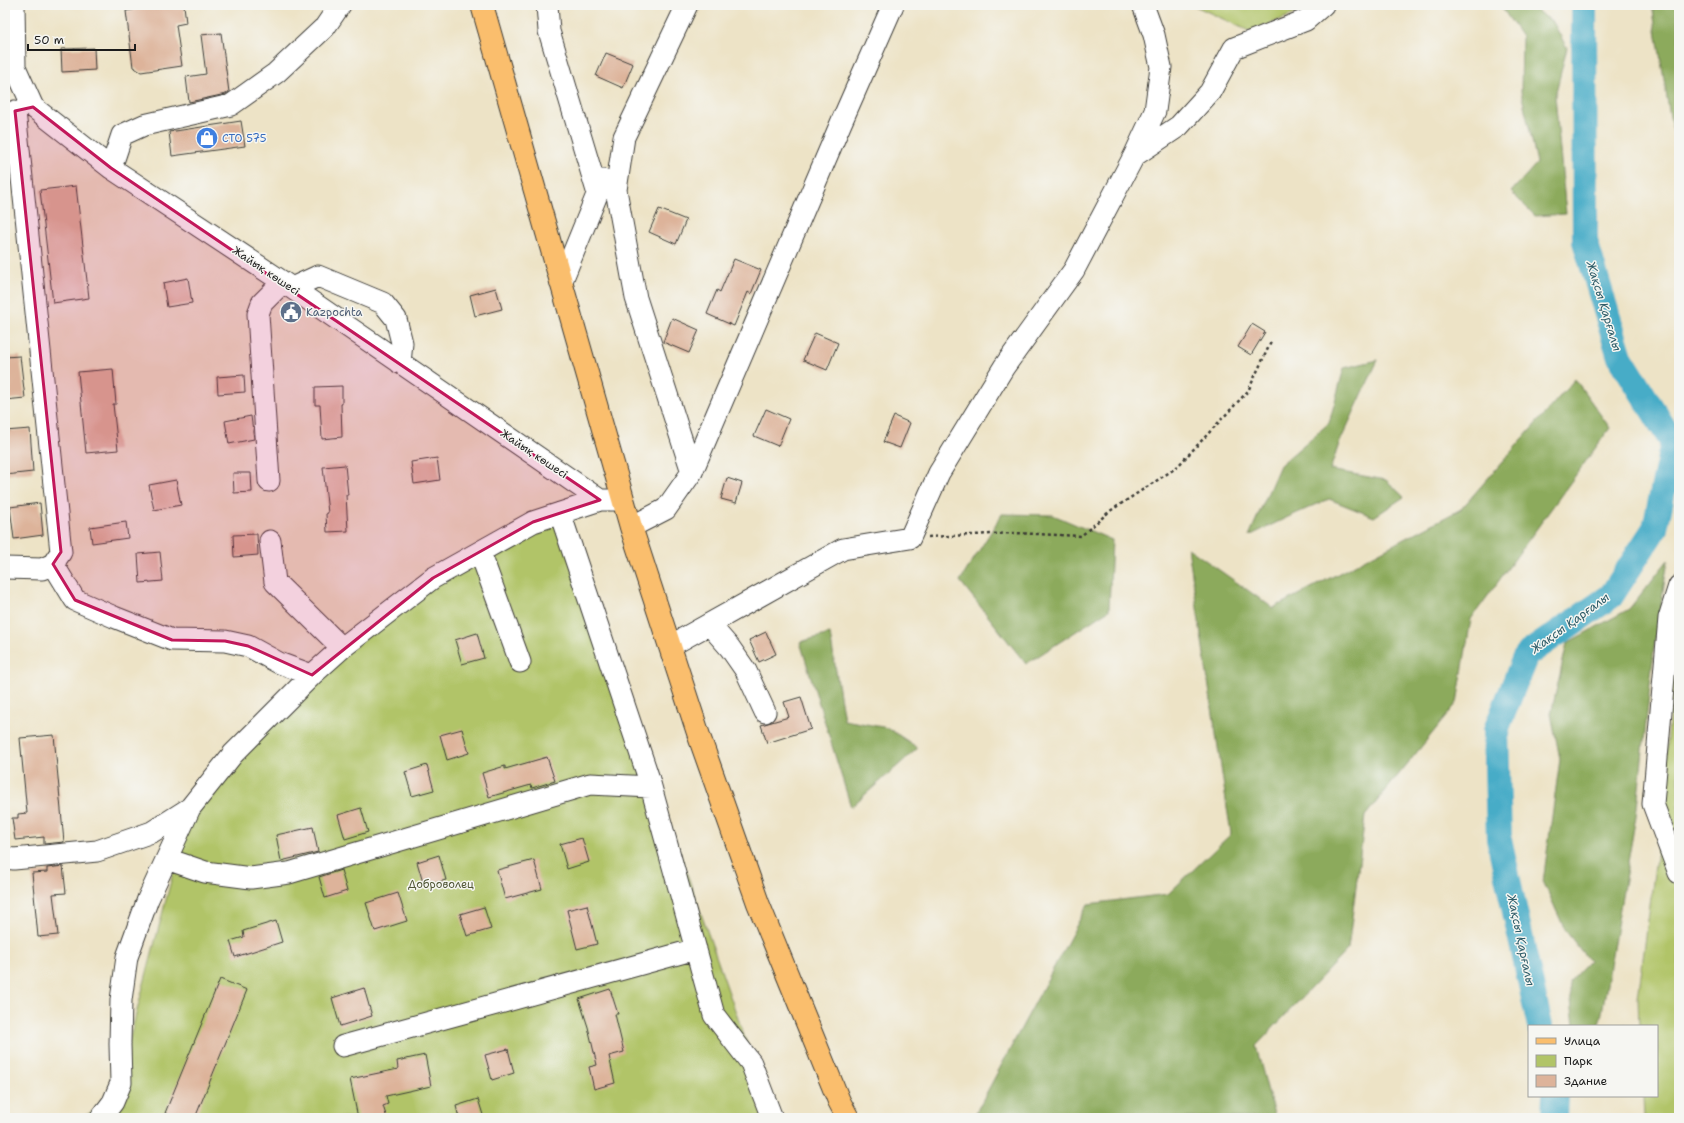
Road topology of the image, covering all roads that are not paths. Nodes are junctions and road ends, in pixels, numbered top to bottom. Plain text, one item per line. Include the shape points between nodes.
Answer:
1 (14, 5) edge
2 (340, 5) edge
3 (482, 5) edge
4 (547, 5) edge
5 (687, 5) edge
6 (893, 5) edge
7 (1143, 5) edge
8 (1323, 5) edge
9 (18, 110) edge
10 (624, 137) junction
11 (1134, 156) junction
12 (111, 168) junction
13 (597, 191) junction
14 (561, 283) junction
15 (287, 285) junction
16 (400, 363) junction
17 (692, 472) junction
18 (269, 481) dead end
19 (600, 500) junction
20 (623, 500) junction
21 (560, 513) junction
22 (631, 527) junction
23 (270, 542) dead end
24 (480, 552) junction
25 (54, 564) junction
26 (5, 568) edge
27 (1679, 586) edge
28 (709, 624) junction
29 (670, 646) junction
30 (342, 648) junction
31 (520, 662) dead end
32 (312, 675) junction
33 (765, 712) dead end
34 (651, 787) junction
35 (190, 808) junction
36 (5, 858) edge
37 (166, 859) junction
38 (1679, 873) edge
39 (696, 949) junction
40 (343, 1046) dead end
41 (100, 1118) edge
42 (772, 1118) edge
43 (848, 1118) edge

1 - 9 street
2 - 12 street via 325,27 276,73 231,105 144,125 122,135
3 - 14 main road
4 - 13 street via 549,31
5 - 10 street
6 - 17 street
7 - 11 street via 1154,35 1161,67 1155,111
8 - 11 street via 1306,20 1234,48 1210,92 1179,126
9 - 12 street, Жайық көшесі
9 - 25 street via 60,552
10 - 13 street
10 - 17 street via 616,190 636,298
11 - 28 street via 1074,270 1004,367 939,473 910,538 843,549
12 - 15 street, Жайық көшесі
13 - 14 street
14 - 20 main road
15 - 16 street, Жайық көшесі
15 - 16 street via 318,276 383,302 396,319 402,343
15 - 18 street via 262,303 258,314
16 - 19 street, Жайық көшесі
17 - 22 street via 666,509
19 - 20 street
19 - 21 street
20 - 22 main road
21 - 24 street via 533,522
21 - 34 street
22 - 29 main road
23 - 30 street via 274,582
24 - 30 street via 433,578
24 - 31 street
25 - 26 street via 42,570
25 - 32 street via 75,600 114,617 172,640 225,641 248,646 279,663
27 - 38 street via 1669,618 1653,804
28 - 29 street
28 - 33 street via 746,671
29 - 43 main road via 758,903
30 - 32 street
32 - 35 street via 233,754
34 - 37 street via 590,784 289,873 251,878 205,872
34 - 39 street
35 - 36 street via 152,832 97,851
35 - 37 street
37 - 41 street via 127,957 121,1000 121,1083 113,1102
39 - 40 street
39 - 42 street via 714,1015 751,1063

